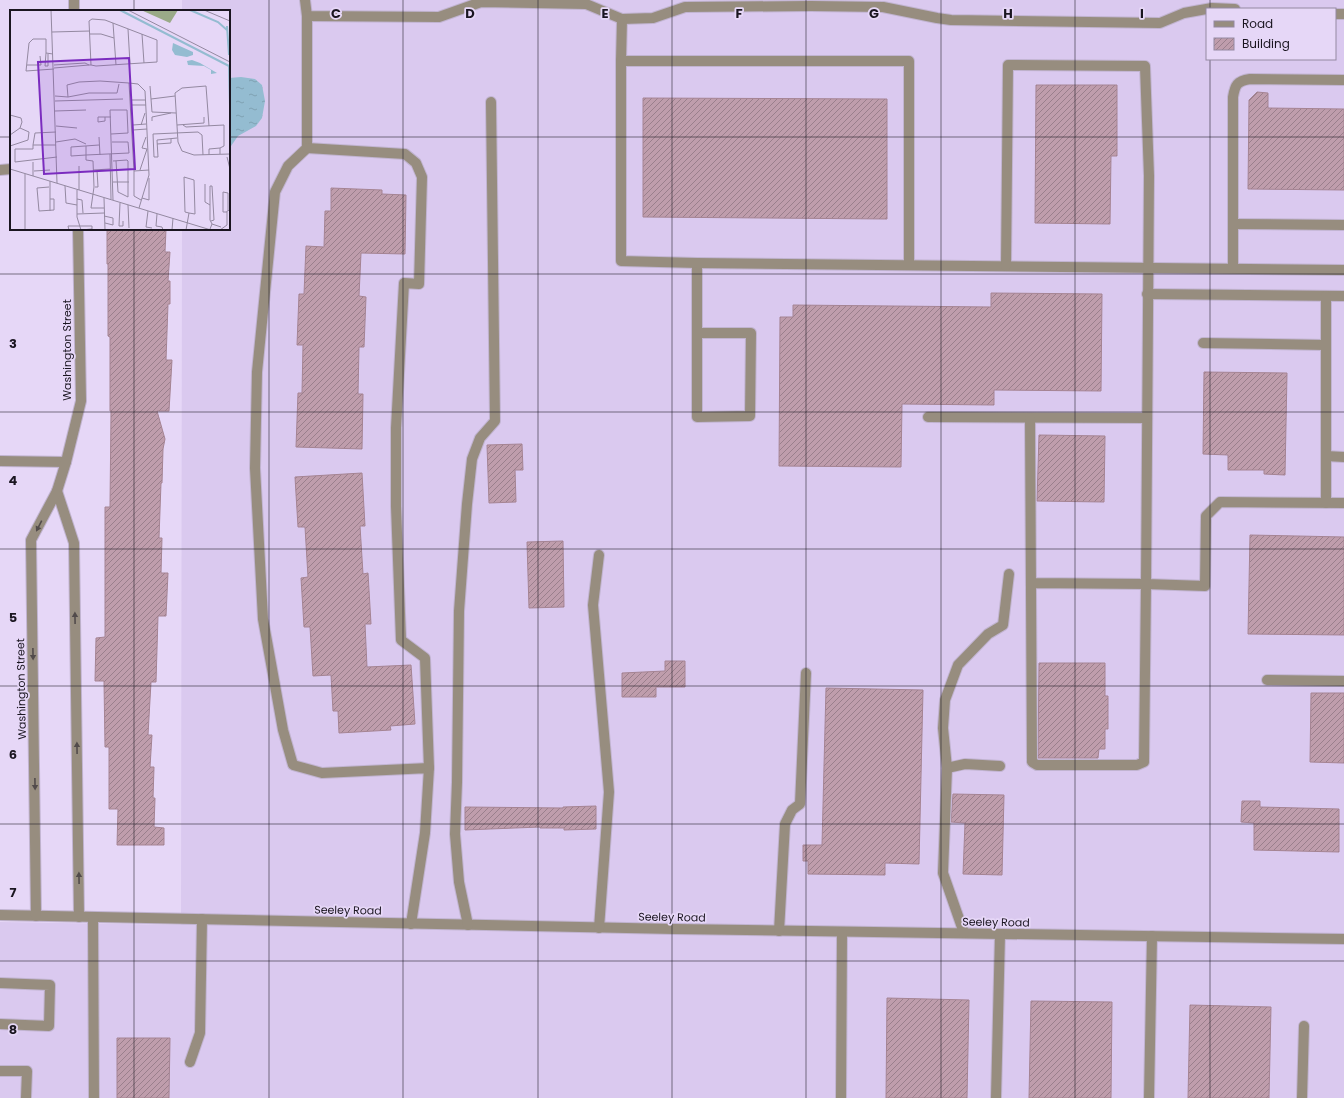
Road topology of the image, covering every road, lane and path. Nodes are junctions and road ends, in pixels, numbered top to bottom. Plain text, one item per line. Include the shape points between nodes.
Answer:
1 (305, 0) edge
2 (514, 1) edge
3 (575, 2) edge
4 (811, 3) edge
5 (870, 3) edge
6 (1206, 9) edge
7 (307, 16) junction
8 (622, 19) junction
9 (621, 61) junction
10 (1344, 80) edge
11 (490, 102) dead end
12 (307, 148) junction
13 (1233, 224) junction
14 (1344, 225) edge
15 (78, 230) edge
16 (697, 263) junction
17 (909, 265) junction
18 (1006, 266) junction
19 (1147, 267) junction
20 (1233, 268) junction
21 (1344, 270) edge
22 (1147, 294) junction
23 (1326, 296) junction
24 (1344, 296) edge
25 (698, 333) junction
26 (1203, 343) dead end
27 (1326, 345) junction
28 (928, 418) dead end
29 (1030, 418) junction
30 (1147, 418) junction
31 (1326, 456) junction
32 (1344, 456) edge
33 (0, 461) edge
34 (66, 462) junction
35 (57, 491) junction
36 (1326, 503) junction
37 (1344, 503) edge
38 (599, 555) dead end
39 (1009, 574) dead end
40 (1031, 583) junction
41 (1146, 584) junction
42 (806, 674) dead end
43 (1267, 680) dead end
44 (1344, 681) edge
45 (1000, 766) dead end
46 (429, 768) junction
47 (947, 768) junction
48 (0, 915) edge
49 (36, 916) junction
50 (79, 917) junction
51 (93, 917) junction
52 (202, 919) junction
53 (411, 924) junction
54 (468, 925) junction
55 (599, 928) junction
56 (779, 931) junction
57 (842, 932) junction
58 (964, 933) junction
59 (1000, 934) junction
60 (1152, 936) junction
61 (1344, 939) edge
62 (0, 983) edge
63 (0, 1024) edge
64 (1304, 1026) dead end
65 (190, 1062) dead end
66 (0, 1071) edge
67 (26, 1098) edge
68 (94, 1098) edge
69 (841, 1098) edge
70 (996, 1098) edge
71 (1149, 1098) edge
72 (1302, 1098) edge

1 - 7 street
2 - 3 street
2 - 7 street via 481,2 439,17
3 - 8 street
4 - 5 street
4 - 8 street via 685,7 653,18
5 - 6 street via 951,20 1160,23 1184,13
7 - 12 street
8 - 9 street
9 - 16 street via 621,261
9 - 17 street via 910,61
10 - 13 street via 1250,79 1237,84 1233,97
11 - 54 street via 495,421 480,438 472,459 467,504 460,611 454,834 459,882
12 - 46 street via 404,154 416,163 422,177 419,284 404,283 396,428 396,506 401,640 426,658
12 - 46 street via 288,166 275,192 257,372 255,468 263,619 283,730 293,765 322,773
13 - 14 street
13 - 20 street
15 - 34 street, Washington Street via 81,401
16 - 17 street
16 - 25 street
17 - 18 street
18 - 19 street
18 - 19 street via 1008,65 1145,66 1149,176
19 - 20 street
19 - 22 street
20 - 21 street
22 - 23 street
22 - 30 street
23 - 24 street
23 - 27 street
25 - 25 street via 698,416 750,416 751,333
26 - 27 street
27 - 31 street
28 - 29 street
29 - 30 street
29 - 40 street
30 - 41 street
31 - 32 street
31 - 36 street
33 - 34 street
34 - 35 street, Washington Street
35 -> 49 street, Washington Street via 31,540
50 -> 35 street via 74,543
36 - 37 street
36 - 41 street via 1220,502 1206,516 1205,586
38 - 55 street via 593,605 609,792
39 - 47 street via 1003,625 988,634 958,665 945,700 942,728
40 - 41 street
40 - 41 street via 1032,762 1036,765 1137,765 1144,762
42 - 56 street via 800,804 792,810 785,824
43 - 44 street
45 - 47 street via 965,764
46 - 53 street via 425,833
47 - 58 street via 944,873
48 - 49 street, Seeley Road
49 - 50 street, Seeley Road
50 - 51 street, Seeley Road
51 - 52 street, Seeley Road
51 - 68 street
52 - 53 street, Seeley Road
52 - 65 street via 200,1033
53 - 54 street, Seeley Road
54 - 55 street, Seeley Road
55 - 56 street, Seeley Road
56 - 57 street, Seeley Road
57 - 58 street, Seeley Road
57 - 69 street
58 - 59 street, Seeley Road
59 - 60 street, Seeley Road
59 - 70 street
60 - 61 street, Seeley Road
60 - 71 street
62 - 63 street via 50,985 49,1026
64 - 72 street
66 - 67 street via 26,1071

